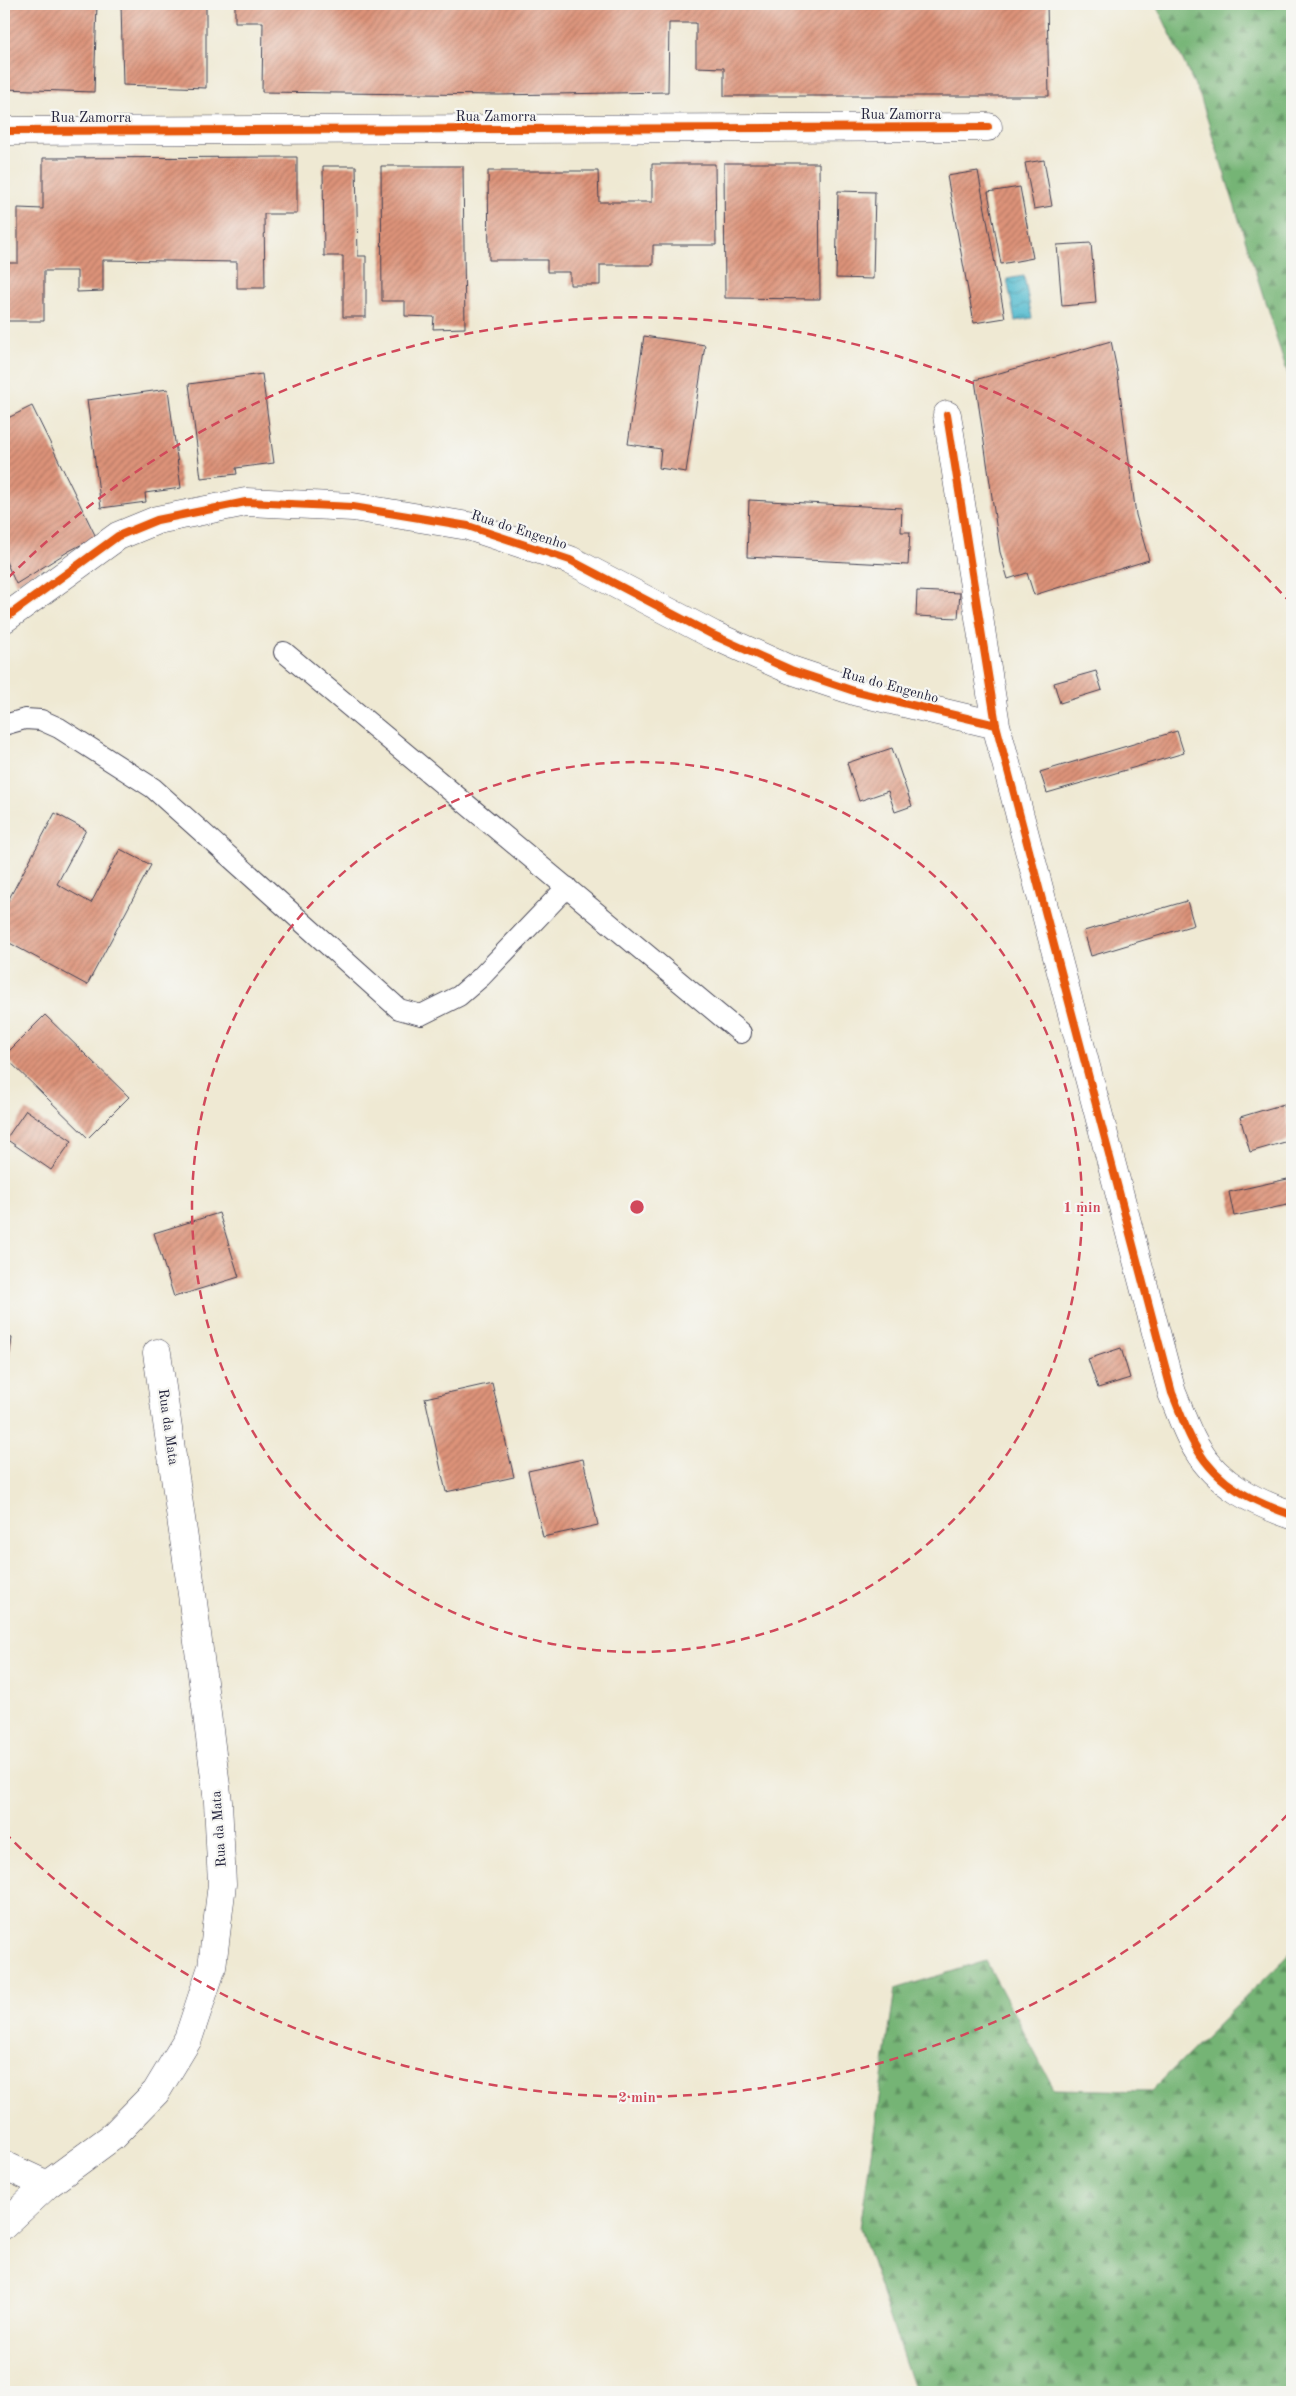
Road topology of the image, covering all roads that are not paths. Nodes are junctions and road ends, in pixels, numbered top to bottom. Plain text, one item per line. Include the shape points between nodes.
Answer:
1 (988, 127) dead end
2 (4, 131) edge
3 (947, 415) dead end
4 (4, 619) edge
5 (284, 652) dead end
6 (4, 725) edge
7 (996, 726) junction
8 (567, 887) junction
9 (741, 1033) dead end
10 (157, 1353) dead end
11 (1292, 1515) edge
12 (4, 2165) edge
13 (47, 2185) junction
14 (4, 2225) edge

1 - 2 street, Rua Zamorra
3 - 7 street
4 - 7 street, Rua do Engenho via 118,536 158,520 246,502 352,507 468,526 570,560 713,635 791,670 857,692
5 - 8 lane
6 - 8 lane via 25,719 42,720 153,788 399,1010 421,1015 459,996
7 - 11 street via 1172,1392 1197,1450 1226,1484 1259,1504
8 - 9 lane
10 - 13 street, Rua da Mata via 218,1802 222,1884 212,1967 188,2039 156,2092 112,2137
12 - 13 street
13 - 14 street, Rua da Mata

